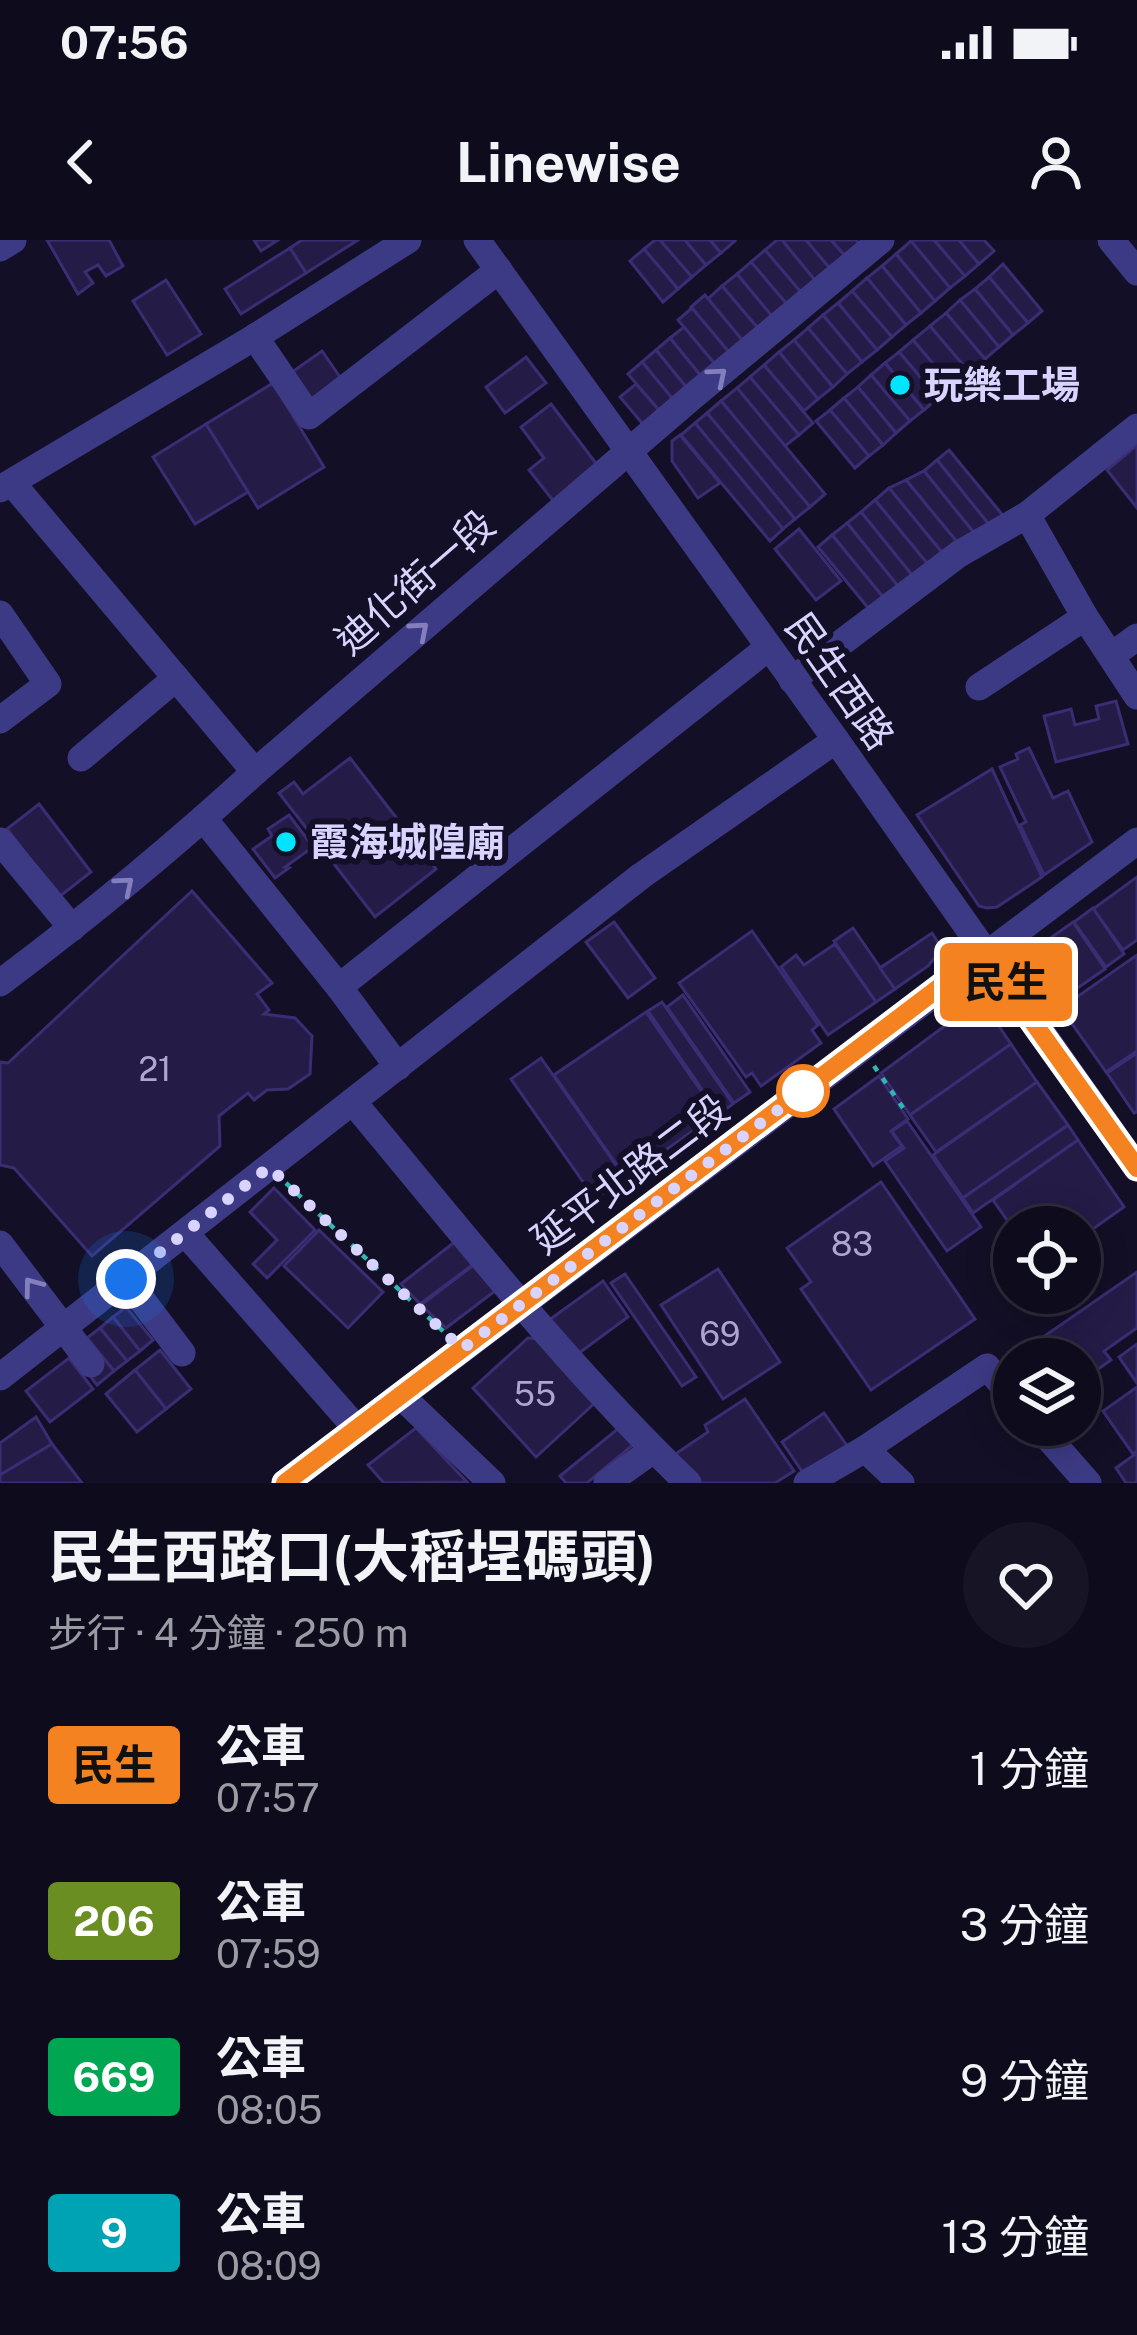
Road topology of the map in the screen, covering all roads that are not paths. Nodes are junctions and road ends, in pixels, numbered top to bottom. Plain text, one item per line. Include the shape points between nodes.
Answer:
1 (13, 240) edge
2 (408, 240) edge
3 (477, 240) edge
4 (881, 240) edge
5 (1112, 240) edge
6 (0, 248) edge
7 (1135, 265) edge
8 (499, 270) junction
9 (255, 337) junction
10 (1137, 427) edge
11 (628, 451) junction
12 (6, 486) edge
13 (1027, 515) junction
14 (0, 614) edge
15 (1085, 617) junction
16 (1137, 638) edge
17 (769, 647) junction
18 (1111, 656) junction
19 (176, 677) junction
20 (792, 680) junction
21 (979, 687) dead end
22 (1137, 696) edge
23 (0, 720) edge
24 (836, 740) junction
25 (81, 758) dead end
26 (254, 772) junction
27 (204, 819) junction
28 (0, 841) edge
29 (1137, 841) edge
30 (73, 928) junction
31 (986, 956) junction
32 (0, 983) edge
33 (339, 987) junction
34 (398, 1067) junction
35 (353, 1102) junction
36 (1137, 1168) edge
37 (186, 1234) junction
38 (0, 1244) edge
39 (126, 1279) junction
40 (523, 1304) junction
41 (64, 1328) junction
42 (182, 1353) dead end
43 (91, 1364) dead end
44 (993, 1374) edge
45 (0, 1377) edge
46 (401, 1396) junction
47 (357, 1429) junction
48 (1055, 1446) edge
49 (865, 1449) junction
50 (653, 1450) junction
51 (285, 1483) edge
52 (492, 1483) edge
53 (608, 1483) edge
54 (688, 1483) edge
55 (807, 1483) edge
56 (901, 1483) edge
57 (1088, 1483) edge

1 - 6 street
2 - 9 street
3 - 8 street, 民生西路
11 -> 4 street, 迪化街一段
5 - 7 street
8 - 9 street via 309,416
8 - 11 street, 民生西路
9 - 12 street
10 - 13 street
11 - 17 street, 民生西路
26 -> 11 street, 迪化街一段
12 - 19 street
13 - 15 street
13 - 20 street via 959,554
14 - 23 street via 48,684
15 - 18 street
15 - 21 street
16 - 18 street
17 - 20 street, 民生西路
17 - 33 street
18 - 22 street
19 - 25 street
19 - 26 street
20 - 24 street, 民生西路
24 - 31 street, 民生西路
24 - 34 street via 641,876
26 - 27 street, 迪化街一段
30 -> 27 street, 迪化街一段
27 - 33 street
28 - 30 street
29 - 31 street, 延平北路二段
30 - 32 street, 迪化街一段
31 - 36 street, 民生西路
31 - 40 street, 延平北路二段
33 - 34 street
34 - 35 street
35 - 37 street
35 - 40 street
37 - 39 street
37 - 47 street
41 -> 38 street
39 - 41 street
39 - 42 street
40 - 46 street, 延平北路二段
40 - 50 street
41 - 43 street
41 - 45 street
44 - 49 street via 987,1367
46 - 47 street, 延平北路二段
46 - 52 street
47 - 51 street, 延平北路二段
48 - 57 street
49 - 55 street
49 - 56 street
50 - 53 street
50 - 54 street

